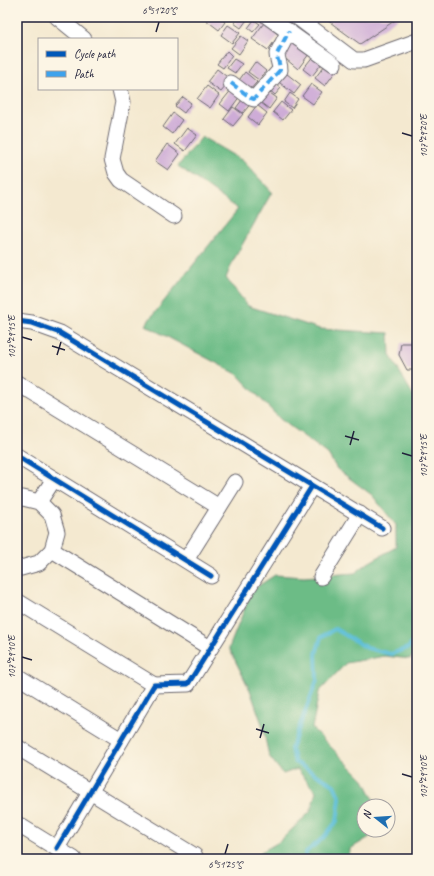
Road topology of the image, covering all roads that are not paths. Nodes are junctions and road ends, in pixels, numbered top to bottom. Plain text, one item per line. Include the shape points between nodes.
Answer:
1 (57, 17) edge
2 (268, 17) edge
3 (297, 17) edge
4 (289, 31) junction
5 (83, 38) edge
6 (417, 41) edge
7 (334, 64) dead end
8 (232, 83) dead end
9 (120, 90) edge
10 (174, 216) dead end
11 (17, 321) edge
12 (17, 383) edge
13 (17, 456) edge
14 (54, 479) junction
15 (235, 482) dead end
16 (312, 486) junction
17 (17, 499) edge
18 (40, 502) junction
19 (219, 507) junction
20 (360, 514) junction
21 (382, 528) dead end
22 (52, 550) junction
23 (186, 560) junction
24 (17, 567) edge
25 (211, 576) dead end
26 (321, 577) dead end
27 (17, 601) edge
28 (210, 648) junction
29 (17, 676) edge
30 (154, 685) junction
31 (121, 740) junction
32 (17, 747) edge
33 (90, 792) junction
34 (17, 824) edge
35 (57, 848) junction
36 (195, 856) dead end
37 (74, 859) edge

1 - 5 street
2 - 4 street
3 - 6 street via 354,60 364,60
4 - 7 street
4 - 8 street via 277,58 280,70 254,99
9 - 10 street via 123,102 112,160 116,173 121,180
11 - 16 street via 32,323 60,333
12 - 19 street
13 - 14 street
14 - 18 street
14 - 23 street
15 - 19 street
16 - 20 street
16 - 28 street
17 - 18 street
18 - 22 street via 52,515 57,532
19 - 23 street
20 - 21 street
20 - 26 street
22 - 24 street via 39,563
22 - 28 street
23 - 25 street
27 - 30 street
28 - 30 street via 188,684
29 - 31 street
30 - 31 street
31 - 33 street
32 - 33 street
33 - 35 street
33 - 36 street
34 - 35 street
35 - 37 street

